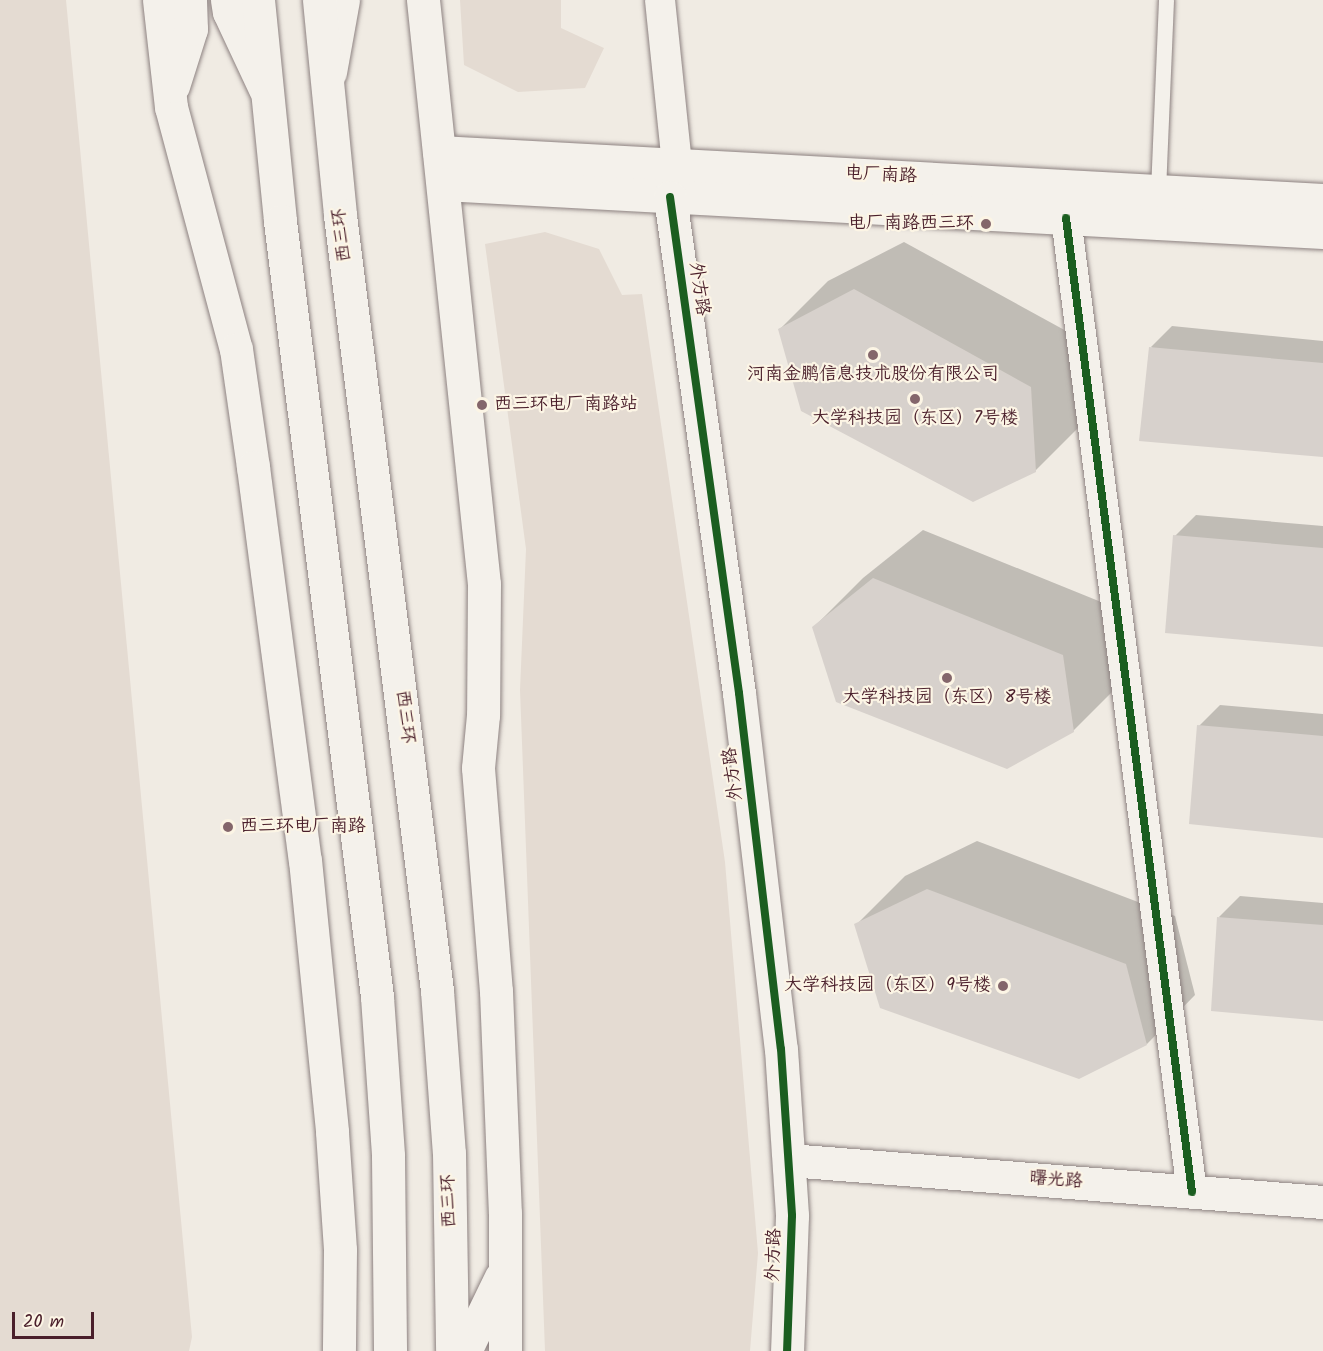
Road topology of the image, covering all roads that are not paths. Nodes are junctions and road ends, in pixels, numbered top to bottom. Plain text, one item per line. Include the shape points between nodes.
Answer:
1 (159, 0) edge
2 (190, 0) edge
3 (227, 0) edge
4 (258, 0) edge
5 (319, 0) edge
6 (343, 0) edge
7 (423, 0) edge
8 (660, 0) edge
9 (1166, 0) edge
10 (327, 85) junction
11 (266, 91) junction
12 (170, 96) junction
13 (439, 152) junction
14 (677, 165) junction
15 (443, 184) junction
16 (1158, 191) junction
17 (670, 196) junction
18 (1323, 200) edge
19 (1066, 218) junction
20 (1323, 232) edge
21 (789, 1160) junction
22 (1192, 1192) junction
23 (1323, 1202) edge
24 (505, 1267) junction
25 (339, 1351) edge
26 (390, 1351) edge
27 (452, 1351) edge
28 (465, 1351) edge
29 (505, 1351) edge
30 (787, 1351) edge

1 - 12 main road
2 - 12 main road via 191,29
3 - 11 main road
4 - 11 main road
5 - 10 main road, 西三环
6 - 10 main road, 西三环
7 - 13 main road
8 - 14 street
9 - 16 lane
10 - 27 main road, 西三环 via 437,991 449,1164
11 - 26 main road via 377,997 388,1156
12 - 25 main road via 236,348 253,467 305,860 332,1132 339,1250
13 - 14 main road, 电厂南路
13 - 15 main road
14 - 16 main road, 电厂南路
15 - 17 main road, 电厂南路
15 - 24 main road via 484,584 478,779 496,992
16 - 18 main road, 电厂南路
17 - 19 main road, 电厂南路
17 - 21 main road, 外方路 via 739,693 781,1050
19 - 20 main road, 电厂南路
19 - 22 street
21 - 22 main road, 曙光路
21 - 30 main road, 外方路 via 792,1216
22 - 23 main road, 曙光路
24 - 28 main road
24 - 29 main road

